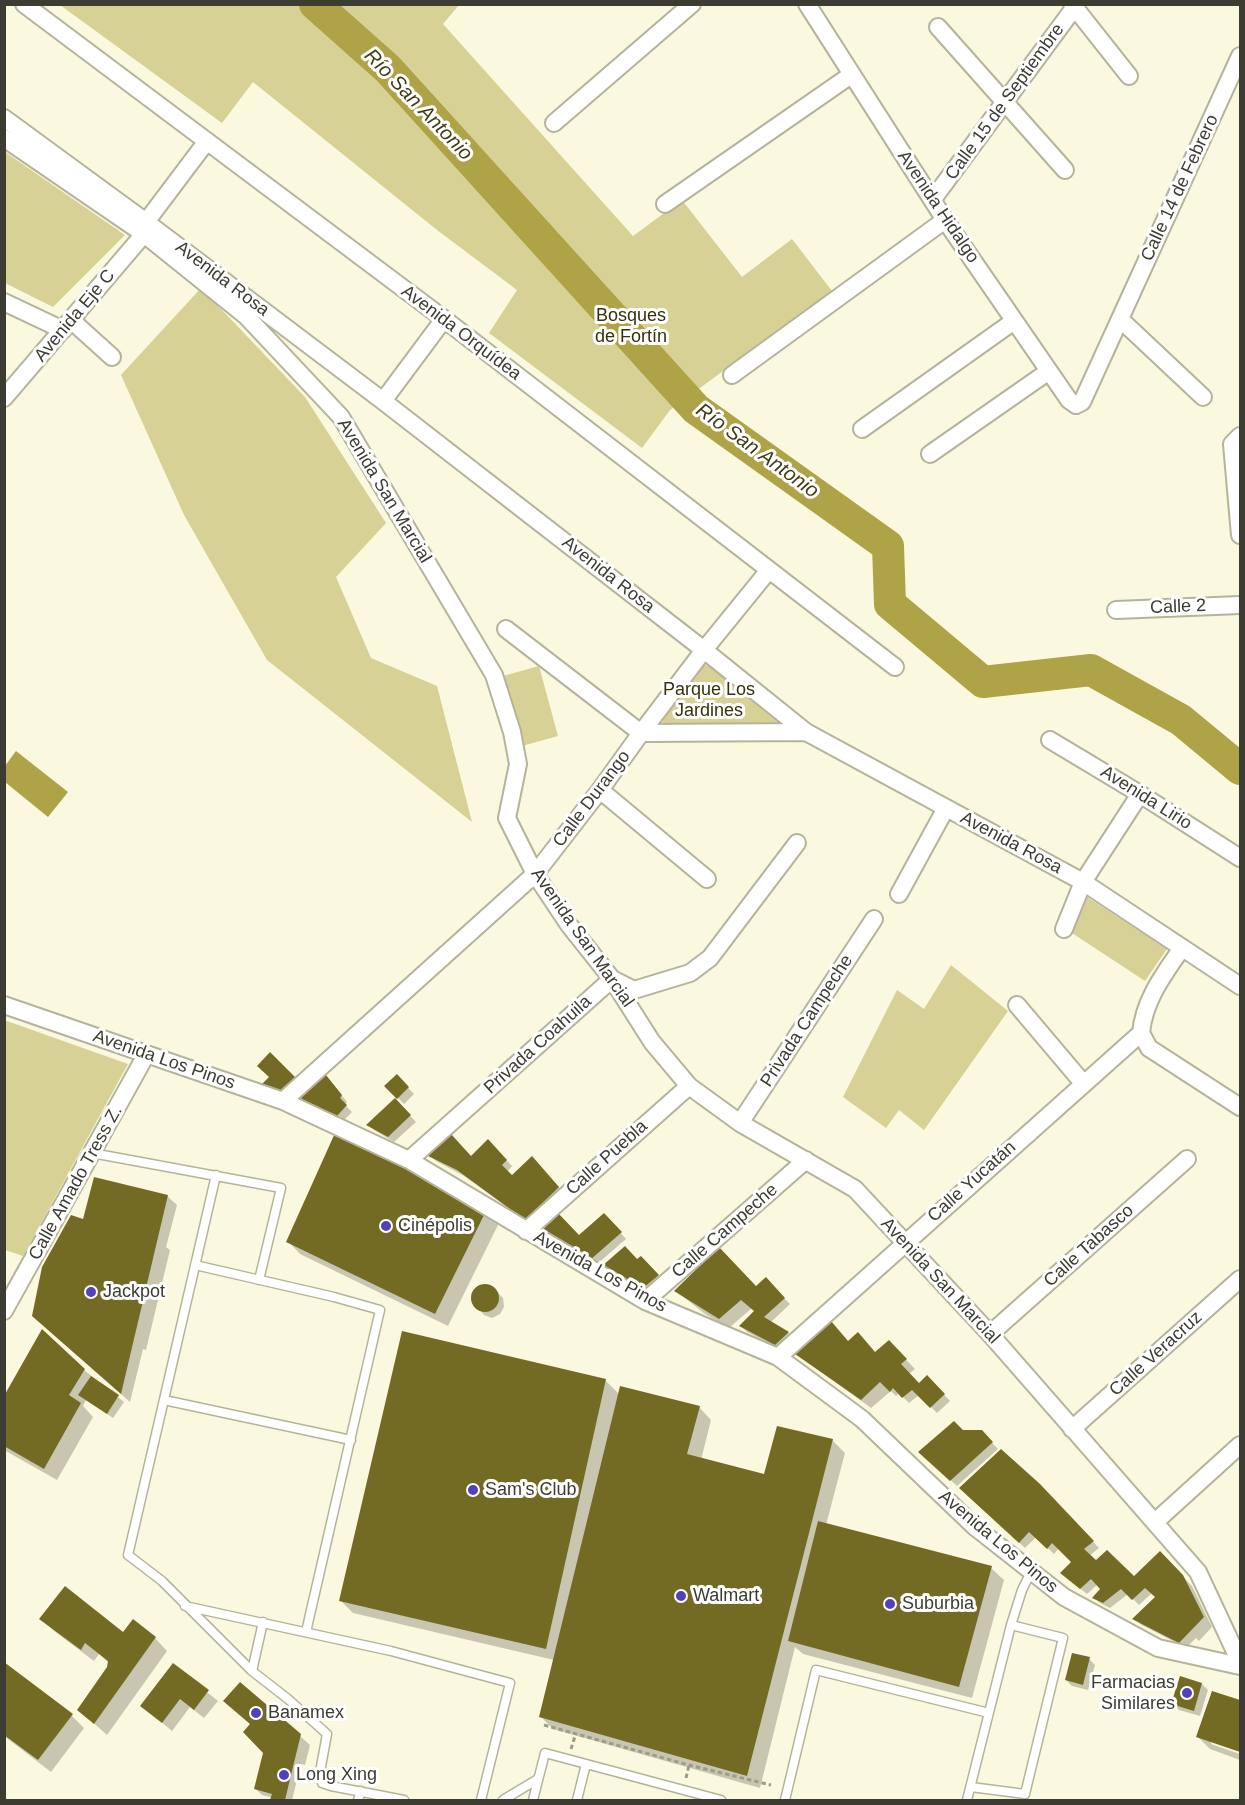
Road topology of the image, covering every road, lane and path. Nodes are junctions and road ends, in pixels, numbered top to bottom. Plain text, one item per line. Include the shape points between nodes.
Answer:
1 (24, 4) edge
2 (692, 4) edge
3 (807, 4) edge
4 (1074, 5) edge
5 (938, 27) dead end
6 (1240, 56) edge
7 (851, 75) junction
8 (1129, 76) dead end
9 (1005, 102) junction
10 (4, 118) edge
11 (554, 123) dead end
12 (4, 138) edge
13 (207, 141) junction
14 (1065, 170) dead end
15 (933, 199) junction
16 (665, 204) dead end
17 (945, 220) junction
18 (145, 228) junction
19 (4, 302) edge
20 (444, 319) junction
21 (1120, 319) junction
22 (1014, 321) junction
23 (67, 325) junction
24 (112, 357) dead end
25 (1049, 371) junction
26 (732, 375) dead end
27 (1203, 397) dead end
28 (4, 398) edge
29 (383, 401) junction
30 (1076, 405) joint
31 (862, 429) dead end
32 (1240, 436) edge
33 (930, 454) dead end
34 (1240, 534) edge
35 (769, 570) junction
36 (1240, 605) edge
37 (1116, 610) dead end
38 (507, 629) dead end
39 (704, 650) junction
40 (895, 667) dead end
41 (806, 732) junction
42 (641, 733) junction
43 (1050, 740) dead end
44 (600, 790) junction
45 (1140, 794) junction
46 (946, 808) junction
47 (796, 843) dead end
48 (1240, 858) edge
49 (535, 874) junction
50 (707, 879) dead end
51 (1083, 882) junction
52 (899, 894) dead end
53 (874, 919) dead end
54 (1064, 929) dead end
55 (1182, 948) junction
56 (612, 979) junction
57 (1240, 986) edge
58 (4, 1005) edge
59 (1017, 1005) dead end
60 (1141, 1033) junction
61 (146, 1055) junction
62 (1083, 1083) junction
63 (689, 1086) junction
64 (283, 1101) junction
65 (1240, 1107) edge
66 (740, 1123) junction
67 (92, 1153) junction
68 (1187, 1159) dead end
69 (409, 1160) junction
70 (806, 1160) junction
71 (216, 1175) junction
72 (526, 1231) junction
73 (905, 1243) junction
74 (195, 1265) junction
75 (1240, 1279) edge
76 (260, 1280) junction
77 (645, 1301) junction
78 (4, 1311) edge
79 (990, 1334) junction
80 (778, 1357) junction
81 (164, 1400) junction
82 (1072, 1429) junction
83 (351, 1440) junction
84 (1240, 1445) edge
85 (1155, 1522) junction
86 (1031, 1572) junction
87 (185, 1606) junction
88 (263, 1622) junction
89 (1011, 1625) junction
90 (306, 1632) junction
91 (1240, 1664) edge
92 (252, 1671) junction
93 (989, 1713) junction
94 (544, 1725) dead end
95 (586, 1764) junction
96 (538, 1779) junction
97 (771, 1785) dead end
98 (971, 1787) junction
99 (361, 1791) junction
100 (358, 1800) edge
101 (404, 1800) edge
102 (481, 1800) edge
103 (503, 1800) edge
104 (533, 1800) edge
105 (577, 1800) edge
106 (721, 1800) edge
107 (784, 1800) edge
108 (967, 1800) edge

1 - 13 street, Avenida Orquídea
2 - 11 street
3 - 7 street, Avenida Hidalgo
4 - 8 street
4 - 9 street, Calle 15 de Septiembre
5 - 9 street
6 - 21 street, Calle 14 de Febrero
7 - 15 street, Avenida Hidalgo
7 - 16 street
9 - 14 street
9 - 15 street, Calle 15 de Septiembre
10 - 18 street, Avenida Rosa
12 - 18 street, Avenida San Marcial
13 - 18 street, Avenida Eje C
13 - 20 street, Avenida Orquídea
15 - 17 street, Avenida Hidalgo
17 - 22 street, Avenida Hidalgo
17 - 26 street
18 - 23 street, Avenida Eje C
18 - 29 street, Avenida Rosa
18 - 49 street, Avenida San Marcial via 246,316 341,417 494,675 518,764 507,818
19 - 23 street
20 - 29 street
20 - 35 street, Avenida Orquídea
21 - 27 street
21 - 30 street, Calle 14 de Febrero via 1082,402
22 - 25 street, Avenida Hidalgo
22 - 31 street
23 - 24 street
23 - 28 street, Avenida Eje C
25 - 30 street, Avenida Hidalgo
25 - 33 street
29 - 39 street, Avenida Rosa
32 - 34 street via 1232,444
35 - 39 street, Calle Durango
35 - 40 street, Avenida Orquídea
36 - 37 street, Calle 2
38 - 42 street
39 - 41 street, Avenida Rosa
39 - 42 street, Calle Durango
41 - 42 street
41 - 46 street, Avenida Rosa
42 - 44 street, Calle Durango
43 - 45 street, Avenida Lirio
44 - 49 street, Calle Durango
44 - 50 street
45 - 48 street, Avenida Lirio
45 - 51 street
46 - 51 street, Avenida Rosa
46 - 52 street
47 - 56 street via 710,958 690,973 634,990
49 - 56 street, Avenida San Marcial via 569,926
49 - 64 street, Calle Durango
51 - 54 street
51 - 55 street, Avenida Rosa
53 - 66 street, Privada Campeche
55 - 57 street, Avenida Rosa
55 - 60 street via 1154,988
56 - 63 street, Avenida San Marcial via 652,1042
56 - 69 street, Privada Coahuila
58 - 61 street, Avenida Los Pinos
59 - 62 street
60 - 62 street, Calle Yucatán
60 - 65 street via 1149,1048
61 - 64 street, Avenida Los Pinos
61 - 67 street, Calle Amado Tress Z.
62 - 73 street, Calle Yucatán
63 - 66 street, Avenida San Marcial
63 - 72 street, Calle Puebla
64 - 69 street, Avenida Los Pinos
66 - 70 street, Avenida San Marcial
67 - 71 lane
67 - 78 street, Calle Amado Tress Z.
68 - 79 street, Calle Tabasco
69 - 72 street, Avenida Los Pinos
70 - 73 street, Avenida San Marcial via 855,1189
70 - 77 street, Calle Campeche
71 - 74 lane
71 - 76 lane via 281,1188
72 - 77 street, Avenida Los Pinos
73 - 79 street, Avenida San Marcial
73 - 80 street, Calle Yucatán
74 - 76 lane
74 - 81 lane
75 - 82 street, Calle Veracruz
76 - 83 lane via 380,1310
77 - 80 street, Avenida Los Pinos
79 - 82 street, Avenida San Marcial
80 - 86 street, Avenida Los Pinos via 862,1419 975,1527
81 - 83 lane
81 - 87 lane via 128,1555 162,1581
82 - 85 street, Avenida San Marcial
83 - 90 lane
84 - 85 street
85 - 91 street, Avenida San Marcial via 1198,1572
86 - 89 lane
86 - 91 street, Avenida Los Pinos via 1064,1597 1158,1648
87 - 88 lane
87 - 92 lane
88 - 90 lane
88 - 92 lane
89 - 93 lane
89 - 98 lane via 1062,1638 1024,1794
90 - 102 lane via 510,1683
92 - 99 lane via 327,1734 320,1772 322,1783
93 - 98 lane
93 - 107 lane via 816,1670
94 - 97 path
95 - 96 lane via 545,1753
95 - 105 lane
95 - 106 lane
96 - 103 lane
96 - 104 lane
98 - 108 lane
99 - 100 lane
99 - 101 lane

